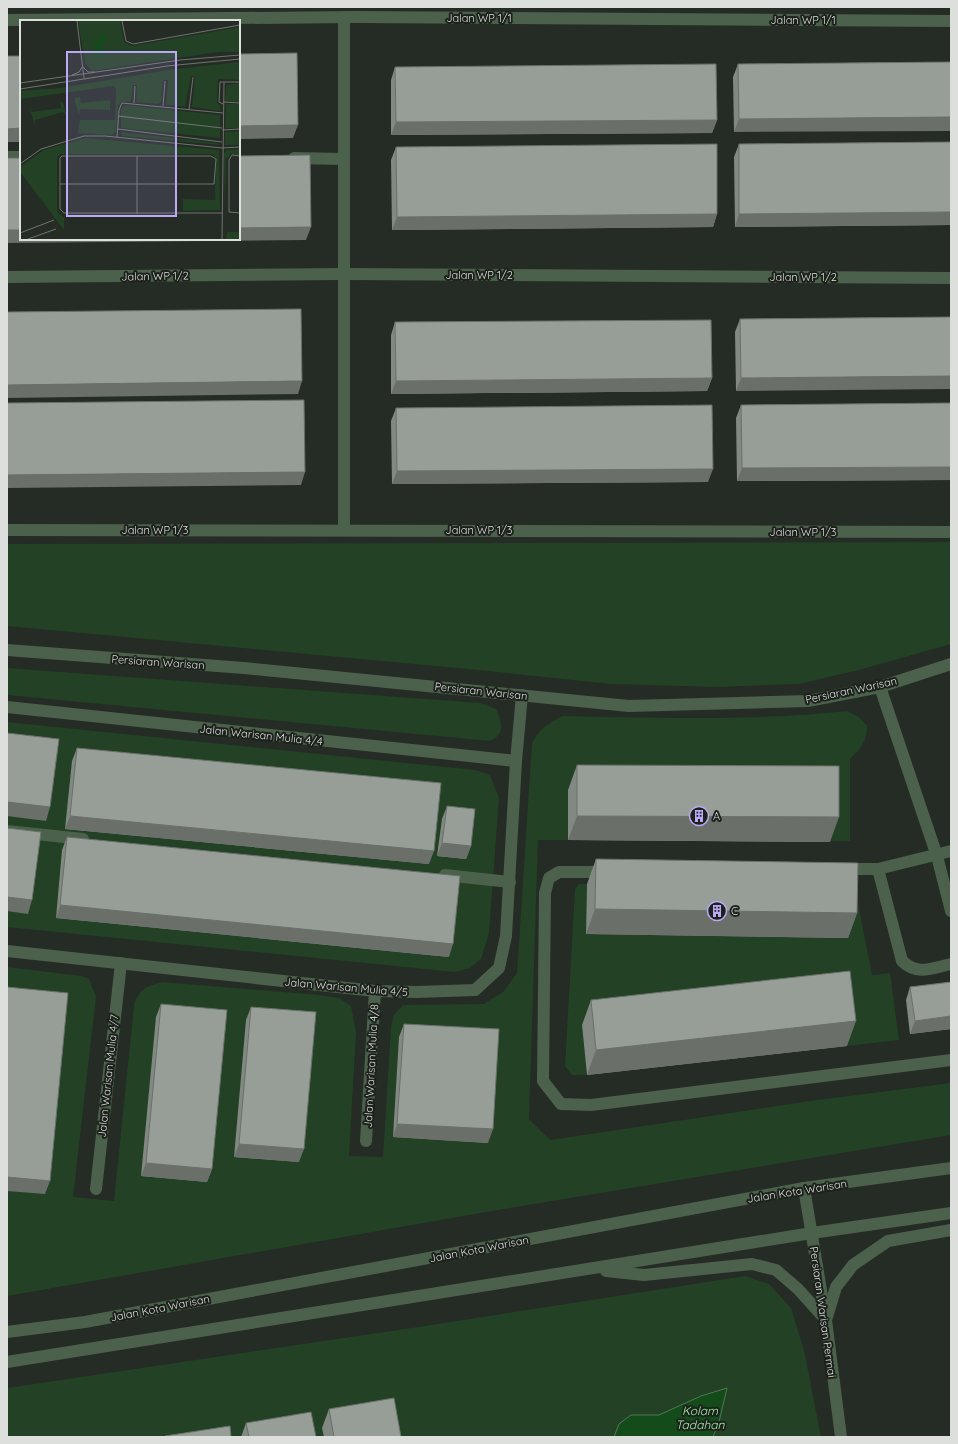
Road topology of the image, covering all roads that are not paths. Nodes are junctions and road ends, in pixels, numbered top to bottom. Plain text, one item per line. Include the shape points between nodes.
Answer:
1 (344, 17) junction
2 (7, 20) edge
3 (951, 21) edge
4 (7, 157) edge
5 (20, 157) edge
6 (284, 158) edge
7 (344, 158) junction
8 (344, 274) junction
9 (7, 277) edge
10 (951, 278) edge
11 (344, 529) junction
12 (7, 530) edge
13 (951, 532) edge
14 (7, 650) edge
15 (951, 664) edge
16 (880, 687) junction
17 (522, 695) junction
18 (7, 708) edge
19 (516, 761) junction
20 (7, 831) edge
21 (92, 840) edge
22 (951, 851) edge
23 (937, 856) junction
24 (830, 869) edge
25 (878, 869) junction
26 (623, 872) edge
27 (431, 874) edge
28 (510, 882) junction
29 (951, 911) edge
30 (7, 951) edge
31 (120, 963) junction
32 (951, 964) edge
33 (376, 991) junction
34 (951, 1060) edge
35 (366, 1141) dead end
36 (951, 1168) edge
37 (804, 1188) junction
38 (96, 1189) dead end
39 (951, 1213) edge
40 (951, 1230) edge
41 (812, 1233) junction
42 (592, 1269) junction
43 (826, 1320) junction
44 (7, 1332) edge
45 (7, 1362) edge
46 (841, 1437) edge

1 - 2 street, Jalan WP 1/1
1 - 3 street, Jalan WP 1/1
1 - 7 street
4 - 5 street
6 - 7 street
7 - 8 street
8 - 9 street, Jalan WP 1/2
8 - 10 street, Jalan WP 1/2
8 - 11 street
11 - 12 street, Jalan WP 1/3
11 - 13 street, Jalan WP 1/3
14 - 17 street, Persiaran Warisan via 244,668
15 - 16 street, Persiaran Warisan
16 - 17 street, Persiaran Warisan via 808,701 629,706
16 - 23 street
17 - 19 street, Jalan Warisan Mulia 4/5
18 - 19 street, Jalan Warisan Mulia 4/4
19 - 28 street, Jalan Warisan Mulia 4/5
20 - 21 street
22 - 23 street
23 - 25 street
23 - 29 street
24 - 25 street
25 - 32 street via 902,961 910,969 922,970
26 - 34 street via 559,872 549,878 545,893 543,1080 561,1104 591,1105
27 - 28 street
28 - 33 street, Jalan Warisan Mulia 4/5 via 506,936 500,968 474,990
30 - 31 street, Jalan Warisan Mulia 4/5
31 - 33 street, Jalan Warisan Mulia 4/5
31 - 38 street, Jalan Warisan Mulia 4/7
33 - 35 street, Jalan Warisan Mulia 4/8
36 - 37 street, Jalan Kota Warisan
37 - 41 street, Persiaran Warisan Permai
37 - 44 street, Jalan Kota Warisan via 85,1322
39 - 41 street
40 - 43 street via 888,1241 853,1265 836,1287
41 - 42 street
41 - 43 street, Persiaran Warisan Permai
42 - 43 street via 644,1275 752,1264 776,1270 798,1289
42 - 45 street
43 - 46 street, Persiaran Warisan Permai

